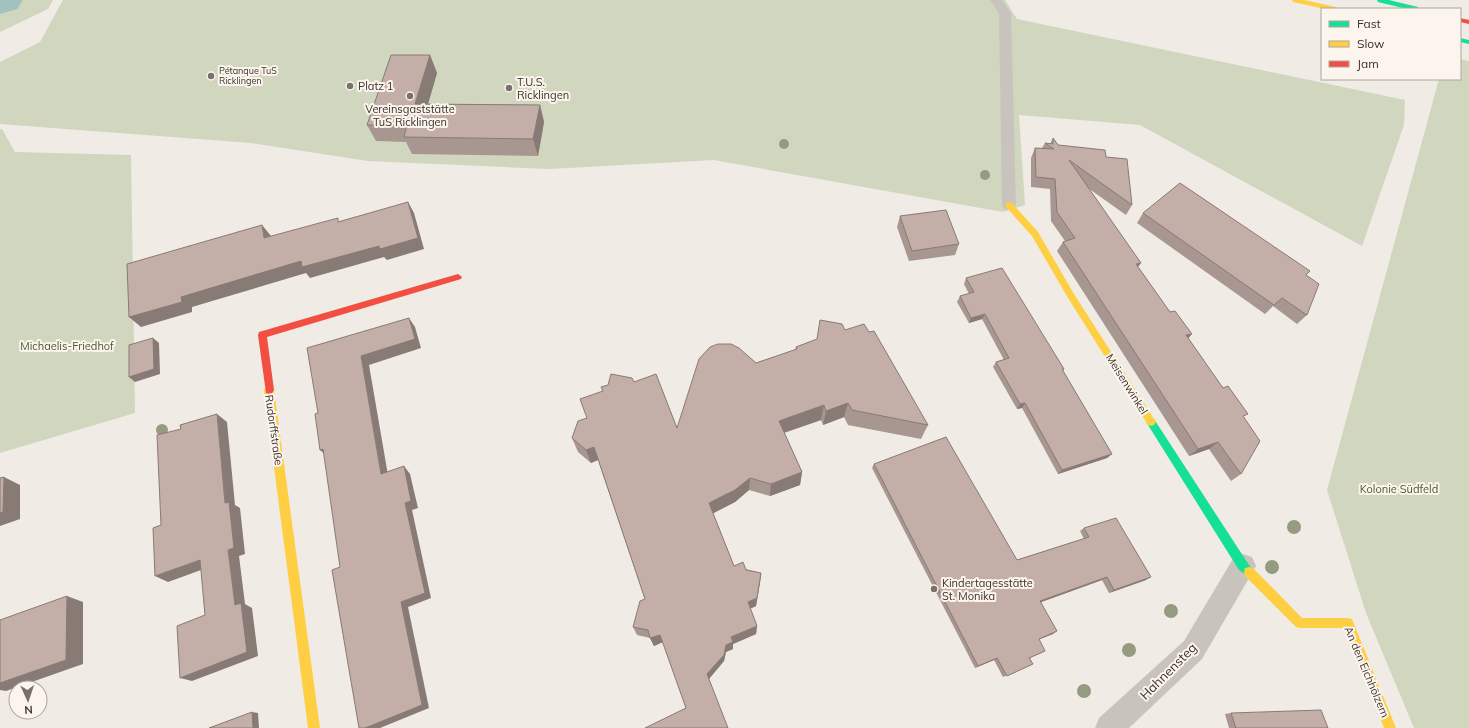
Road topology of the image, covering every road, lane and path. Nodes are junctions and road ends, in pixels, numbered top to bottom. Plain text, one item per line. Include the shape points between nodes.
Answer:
1 (996, 0) edge
2 (1295, 0) edge
3 (1380, 0) edge
4 (1330, 8) edge
5 (1412, 8) edge
6 (1009, 205) joint
7 (458, 277) dead end
8 (1243, 566) junction
9 (314, 728) edge
10 (1109, 728) edge
11 (1390, 728) edge

1 - 6 lane via 1005,13
2 - 4 main road
3 - 5 main road
6 - 8 main road, Meisenwinkel via 1035,234 1071,296
7 - 9 main road, Rudorffstraße via 262,335
8 - 10 street, Hahnensteg via 1193,650
8 - 11 main road, An den Eichhölzern via 1300,623 1348,623

